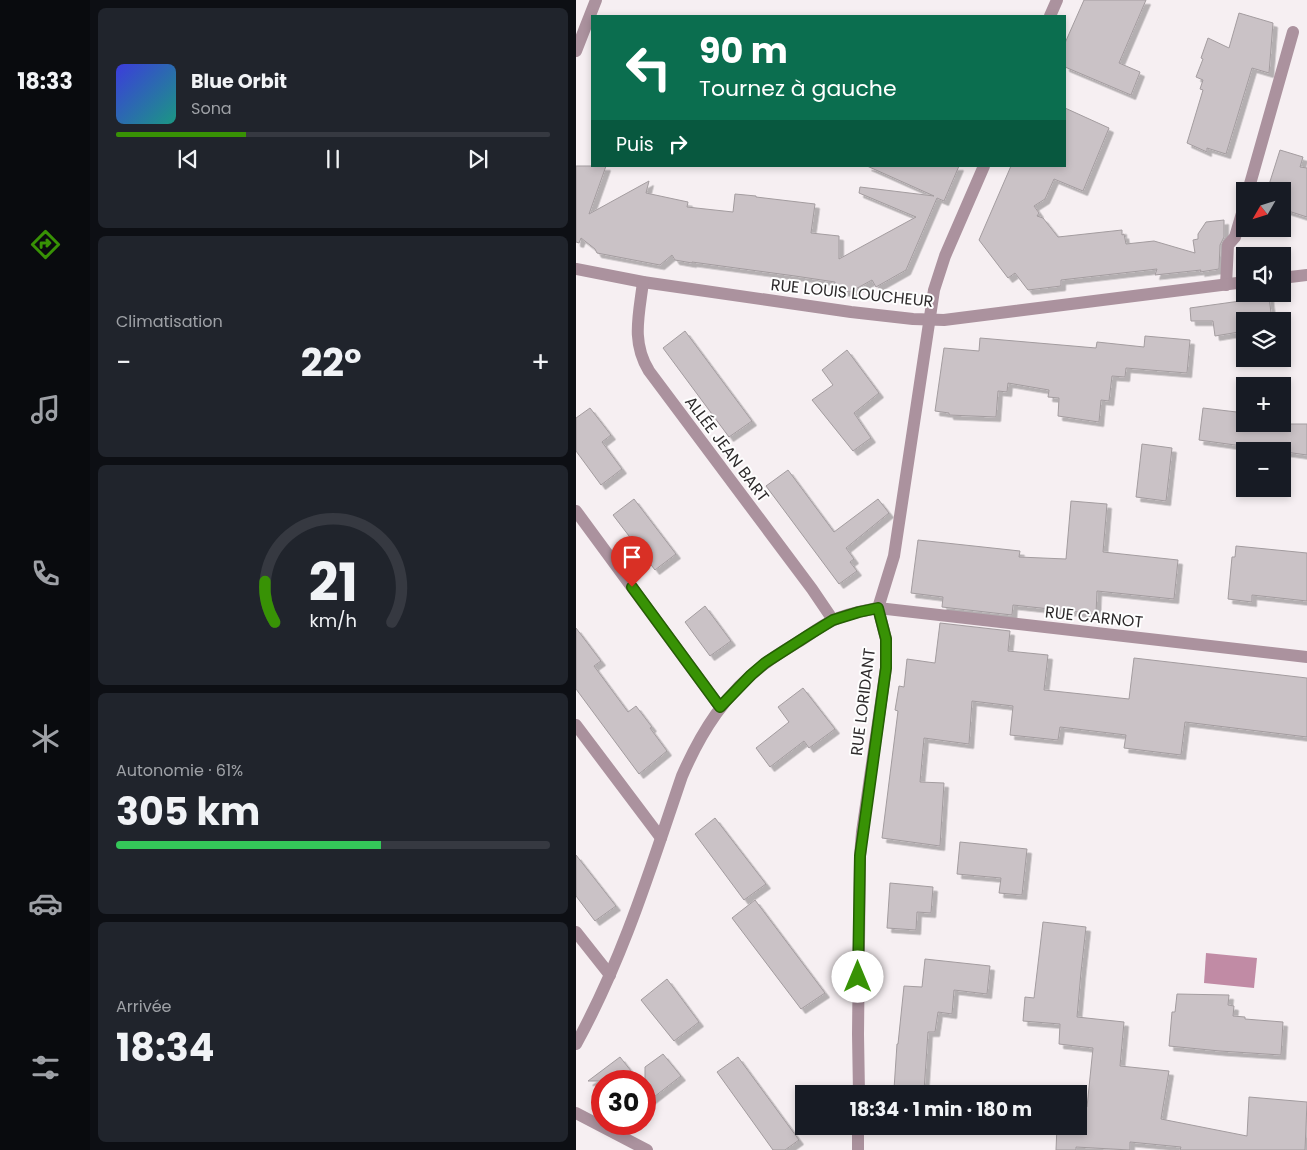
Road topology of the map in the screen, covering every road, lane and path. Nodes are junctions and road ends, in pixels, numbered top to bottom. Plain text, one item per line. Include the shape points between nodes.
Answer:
1 (596, 0) edge
2 (1057, 0) edge
3 (1050, 15) edge
4 (1294, 32) dead end
5 (576, 51) edge
6 (984, 167) edge
7 (1251, 182) edge
8 (1236, 234) edge
9 (576, 269) edge
10 (1307, 275) edge
11 (1291, 277) edge
12 (642, 282) junction
13 (1236, 283) edge
14 (1226, 285) junction
15 (930, 319) junction
16 (576, 511) edge
17 (878, 608) junction
18 (833, 620) junction
19 (1307, 657) edge
20 (720, 707) junction
21 (576, 725) edge
22 (661, 838) junction
23 (576, 932) edge
24 (610, 975) junction
25 (576, 1044) edge
26 (859, 1085) edge
27 (576, 1113) edge
28 (858, 1135) edge
29 (647, 1150) edge
30 (858, 1150) edge

1 - 5 street
2 - 3 street
4 - 7 street
6 - 15 street via 945,256 934,290
8 - 14 street via 1228,245
9 - 12 street, RUE LOUIS LOUCHEUR
10 - 11 street
12 - 15 street, RUE LOUIS LOUCHEUR via 852,312
12 - 18 street, ALLÉE JEAN BART via 637,335 644,363
13 - 14 street, RUE LOUIS LOUCHEUR
14 - 15 street, RUE LOUIS LOUCHEUR via 944,320
15 - 17 street via 894,556
16 - 20 street
17 - 18 street, RUE CARNOT
17 - 19 street, RUE CARNOT
17 - 26 street, RUE LORIDANT via 886,639 886,668 860,856
18 - 20 street, RUE CARNOT via 765,663
20 - 22 street, RUE CARNOT via 690,757
21 - 22 street
22 - 24 street, RUE CARNOT via 636,913
23 - 24 street
24 - 25 street, RUE CARNOT
27 - 29 street
28 - 30 street

